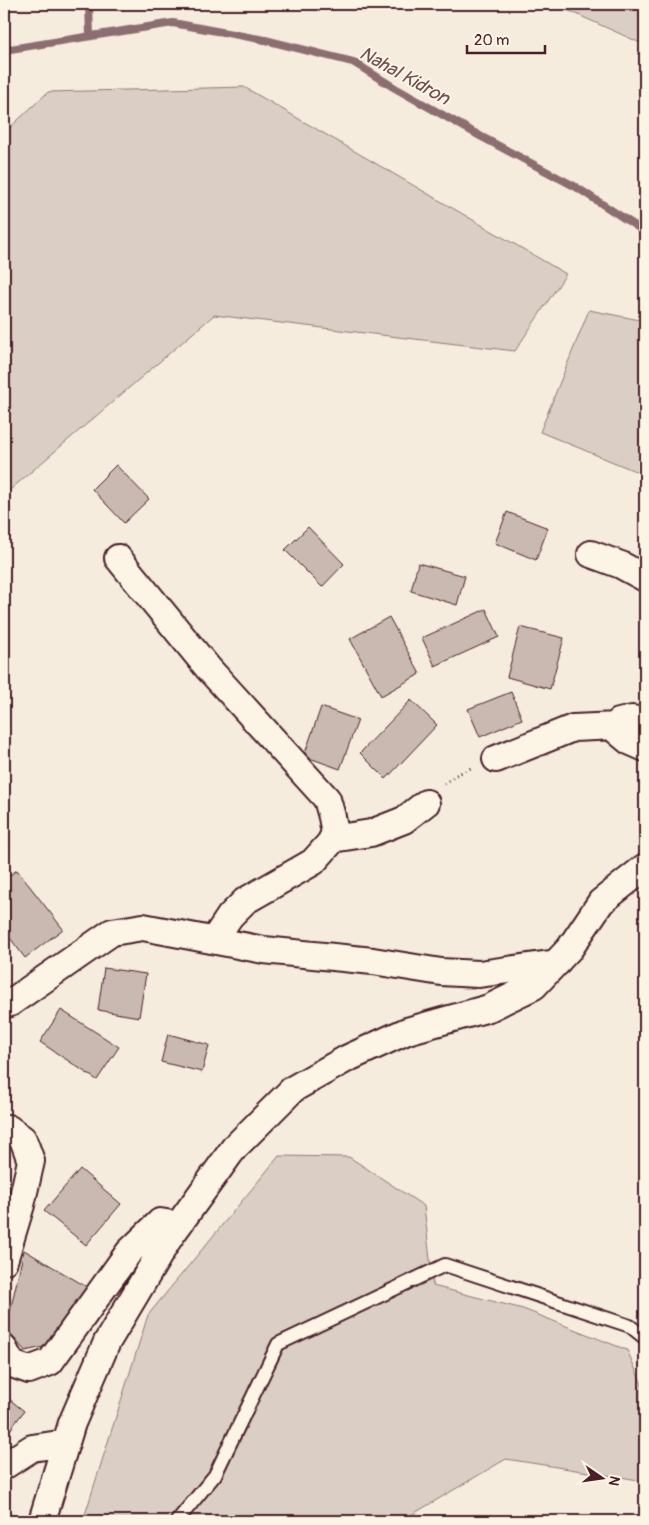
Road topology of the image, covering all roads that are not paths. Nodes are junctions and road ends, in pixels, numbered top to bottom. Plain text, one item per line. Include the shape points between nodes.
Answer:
1 (591, 554) dead end
2 (118, 558) dead end
3 (645, 578) edge
4 (645, 721) edge
5 (617, 726) junction
6 (645, 748) edge
7 (496, 759) road end
8 (426, 802) road end
9 (332, 839) junction
10 (645, 867) edge
11 (214, 940) junction
12 (557, 963) junction
13 (4, 1005) edge
14 (4, 1129) edge
15 (178, 1225) junction
16 (4, 1261) edge
17 (645, 1338) edge
18 (4, 1349) edge
19 (66, 1443) junction
20 (4, 1466) edge
21 (42, 1521) edge
22 (177, 1521) edge

1 - 3 street
2 - 9 street via 208,668 327,799 332,817
4 - 5 street via 632,719 619,722
5 - 6 street via 617,731 629,741
5 - 7 street via 573,728
8 - 9 street via 404,820 371,833
9 - 11 street via 314,862 245,901
10 - 12 street via 600,902
11 - 12 street via 264,950 373,961 441,972 479,974
11 - 13 street via 143,927 112,932
12 - 15 street via 534,986 489,1008 407,1031 346,1059 293,1089 234,1148
14 - 16 street via 8,1128 23,1139 31,1161
15 - 18 street via 160,1222 129,1252 50,1362 29,1370 12,1364
15 - 19 street via 107,1342
17 - 22 lane via 630,1326 445,1265 278,1344 215,1475
19 - 20 street via 32,1448
19 - 21 street

